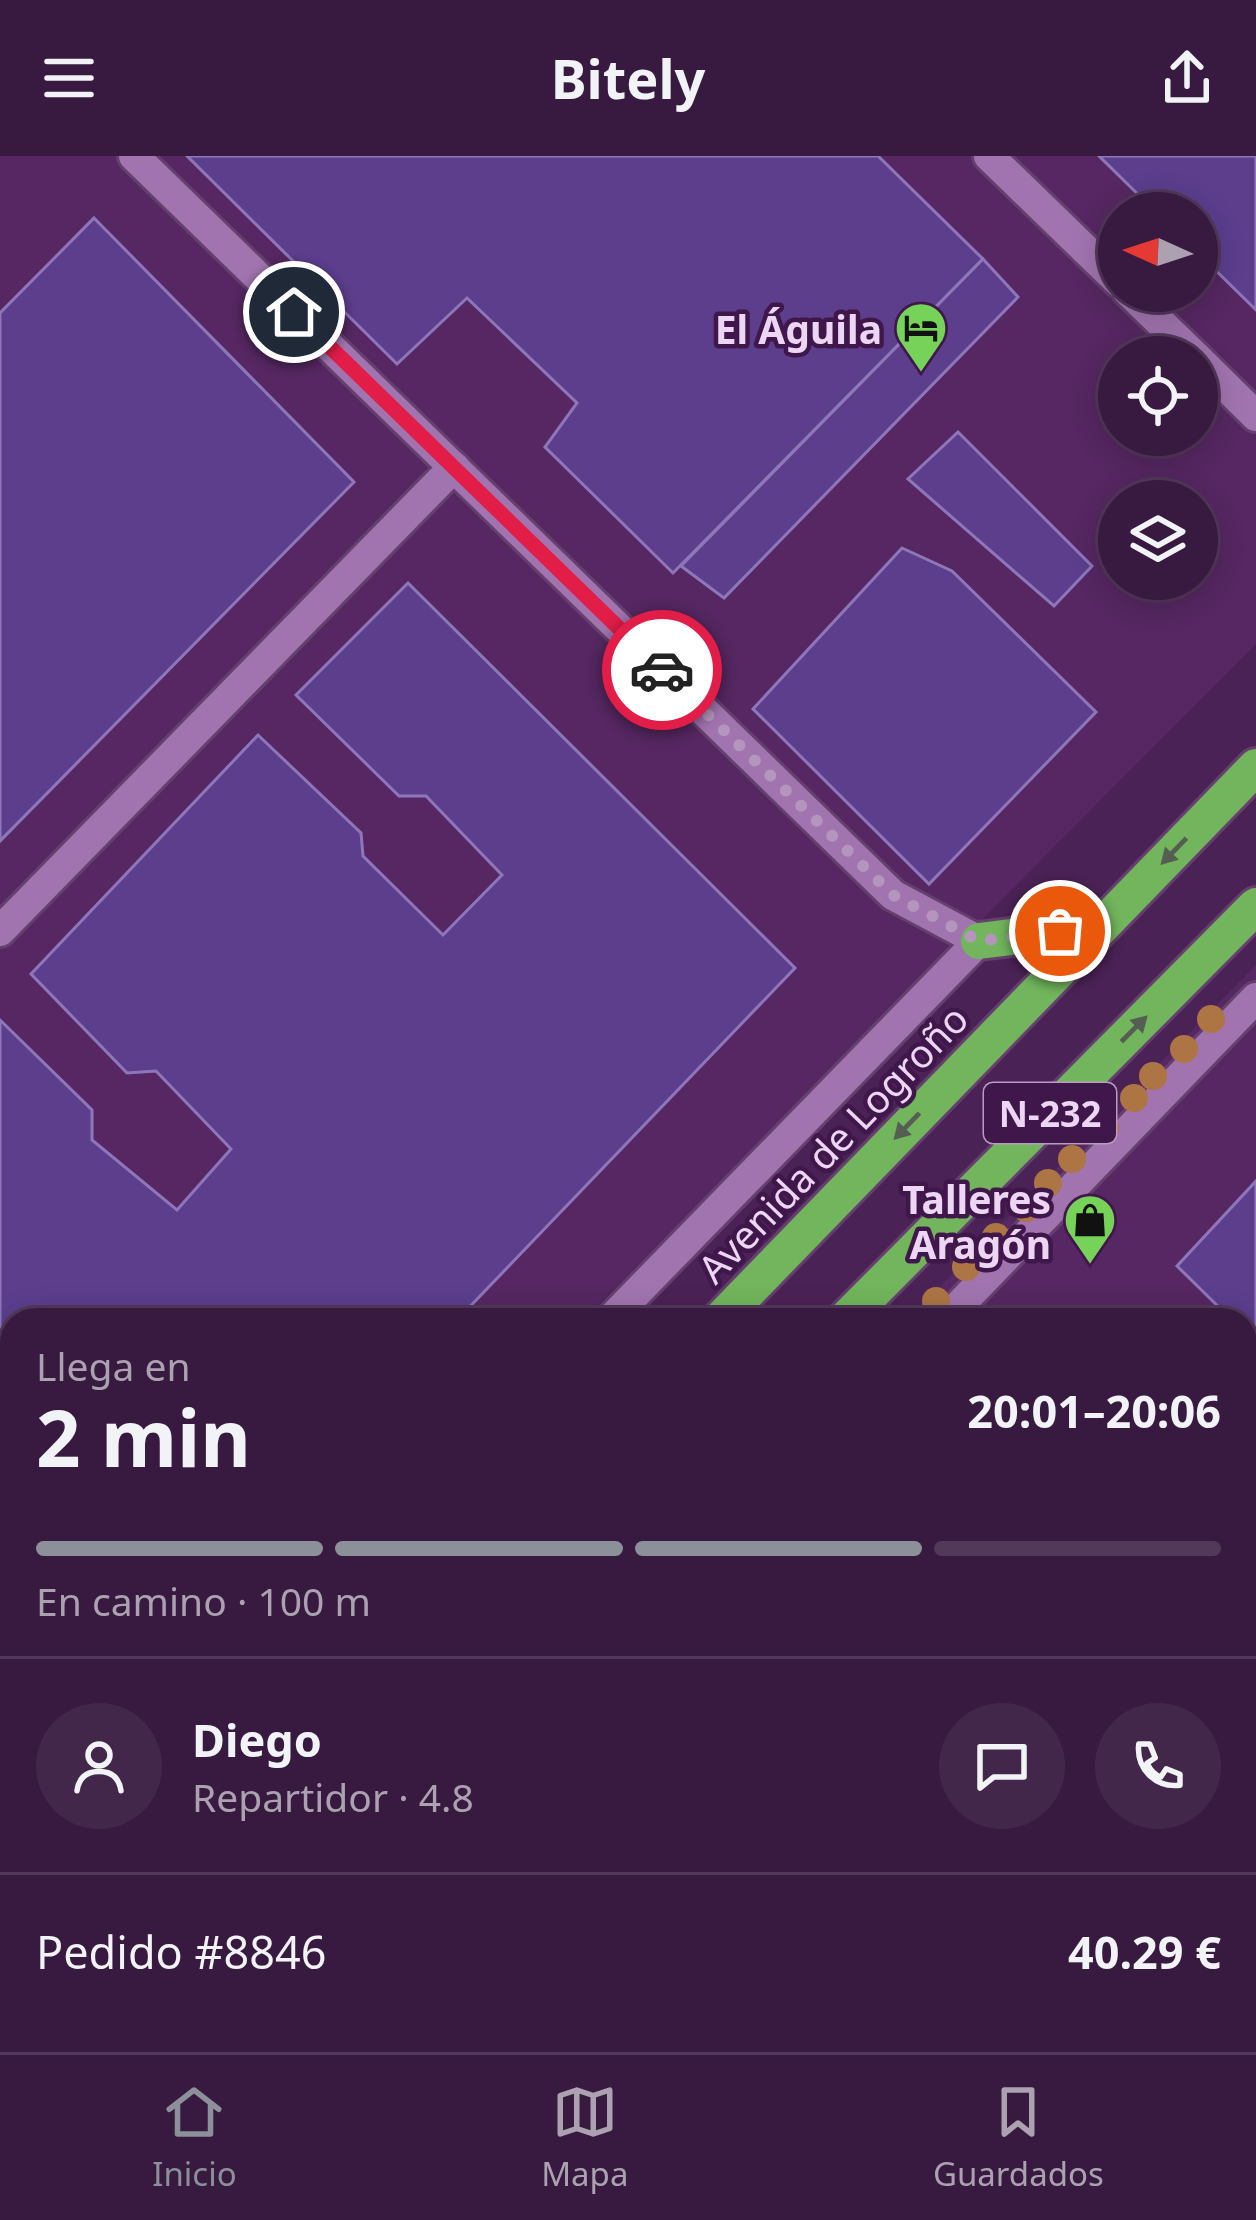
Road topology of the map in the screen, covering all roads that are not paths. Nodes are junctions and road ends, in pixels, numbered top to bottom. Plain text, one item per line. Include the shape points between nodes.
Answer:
1 (134, 156) edge
2 (989, 156) edge
3 (1098, 262) edge
4 (1149, 312) edge
5 (1174, 336) edge
6 (1218, 379) edge
7 (1256, 416) edge
8 (454, 467) junction
9 (1256, 767) edge
10 (1256, 906) edge
11 (1101, 926) junction
12 (0, 931) edge
13 (979, 941) junction
14 (1256, 998) edge
15 (622, 1308) edge
16 (732, 1308) edge
17 (856, 1308) edge
18 (957, 1308) edge

1 - 8 street
2 - 3 street
4 - 5 street
6 - 7 street
8 - 12 street
8 - 13 street via 893,895
9 -> 11 highway, Avenida de Logroño / N-232
17 -> 10 highway, N-232
11 - 13 highway
11 -> 16 highway, Avenida de Logroño / N-232
13 - 15 street
14 - 18 street

